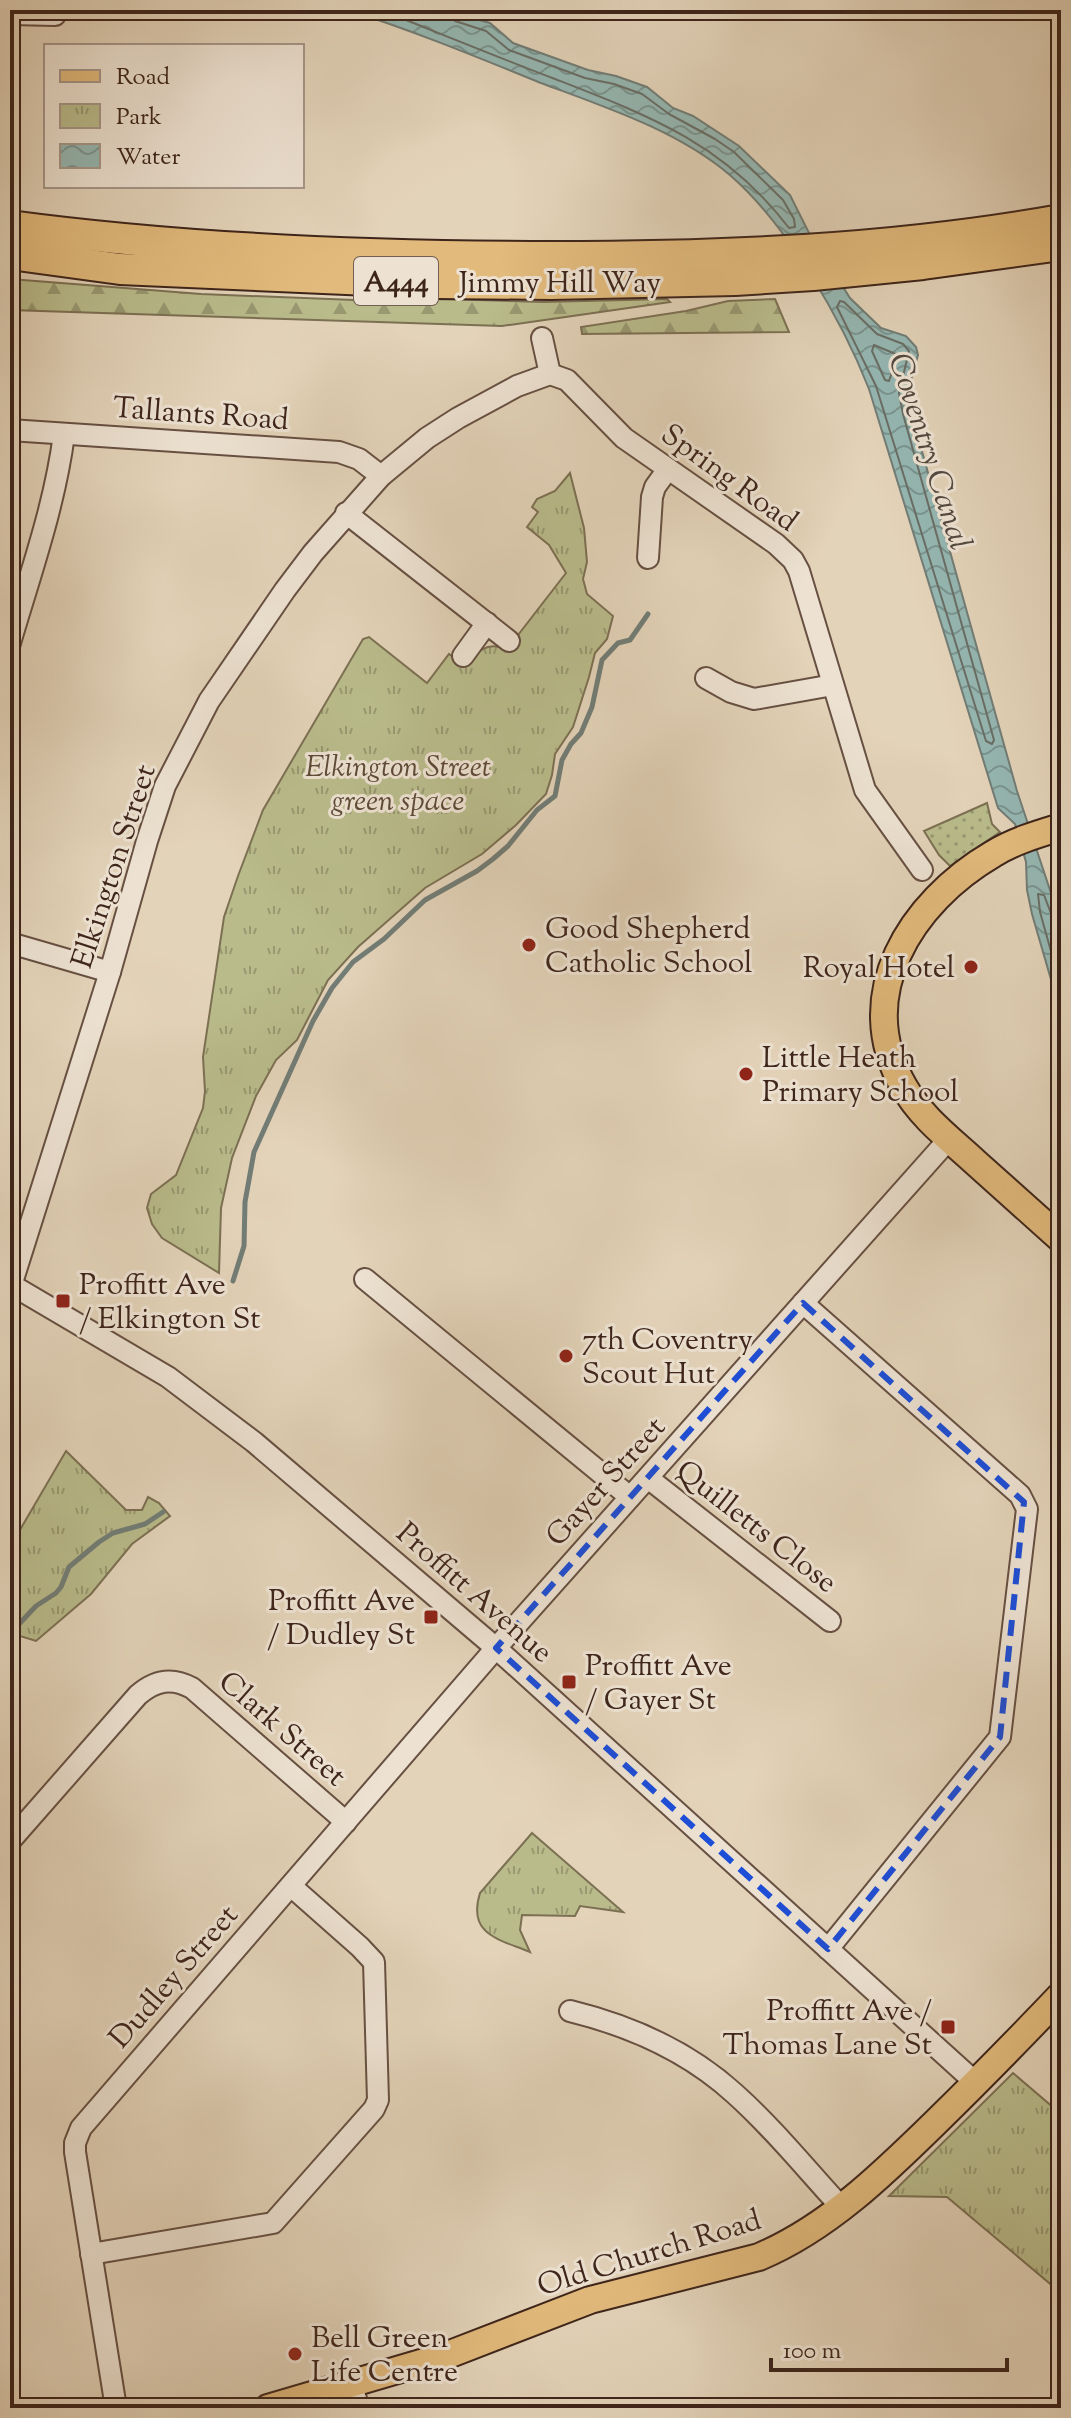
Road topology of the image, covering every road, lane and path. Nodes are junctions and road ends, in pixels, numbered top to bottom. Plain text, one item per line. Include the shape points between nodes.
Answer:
1 (10, 14) edge
2 (55, 15) dead end
3 (10, 220) edge
4 (1061, 220) edge
5 (10, 226) edge
6 (47, 231) junction
7 (1061, 245) edge
8 (10, 254) edge
9 (542, 338) dead end
10 (550, 374) junction
11 (10, 430) edge
12 (64, 434) junction
13 (668, 469) junction
14 (381, 476) junction
15 (346, 513) junction
16 (648, 558) dead end
17 (487, 623) junction
18 (509, 641) dead end
19 (10, 643) edge
20 (463, 656) dead end
21 (706, 678) dead end
22 (833, 685) junction
23 (1061, 827) edge
24 (922, 870) dead end
25 (10, 943) edge
26 (110, 972) junction
27 (949, 1139) junction
28 (1061, 1239) edge
29 (365, 1279) dead end
30 (10, 1286) edge
31 (803, 1303) junction
32 (648, 1478) junction
33 (630, 1497) junction
34 (830, 1621) dead end
35 (496, 1648) junction
36 (346, 1822) junction
37 (10, 1841) edge
38 (291, 1886) junction
39 (828, 1949) junction
40 (1061, 1995) edge
41 (570, 2011) dead end
42 (976, 2083) junction
43 (841, 2207) junction
44 (91, 2254) junction
45 (355, 2396) edge
46 (116, 2408) edge
47 (268, 2408) edge

1 - 2 street
3 - 6 street, Jimmy Hill Way
4 - 6 highway, Jimmy Hill Way / A444 via 949,237 599,258 414,257
5 - 6 highway, Jimmy Hill Way / A444
7 - 8 highway, Jimmy Hill Way / A444 via 782,277 551,284 120,269
9 - 10 street
10 - 13 street, Spring Road via 567,380 624,438
10 - 14 street, Elkington Street via 458,418
11 - 12 street, Tallants Road
12 - 14 street, Tallants Road via 339,452
12 - 19 street
13 - 16 street via 652,497
13 - 22 street, Spring Road via 793,560
14 - 15 street, Elkington Street
15 - 17 street
15 - 26 street, Elkington Street via 263,622 181,753 147,841
17 - 18 street
17 - 20 street
21 - 22 street via 754,699
22 - 24 street, Spring Road via 865,790
23 - 27 main road via 1030,836 968,870 909,935 889,975 883,1005 891,1061 925,1116
25 - 26 street
26 - 30 street, Elkington Street
27 - 28 main road
27 - 31 street, Gayer Street
29 - 33 street
30 - 35 street, Proffitt Avenue via 212,1408
31 - 32 street, Gayer Street
31 - 39 street via 1020,1495 1027,1509 1002,1731
32 - 33 street, Gayer Street
32 - 34 street, Quilletts Close
33 - 35 street, Gayer Street
35 - 36 street, Dudley Street
35 - 39 street, Proffitt Avenue
36 - 37 street, Clark Street via 192,1688 171,1680 147,1686
36 - 38 street, Dudley Street
38 - 44 street, Dudley Street via 81,2128 75,2152
38 - 44 street via 374,1962 374,2109 273,2223
39 - 42 street, Proffitt Avenue
40 - 42 main road, Old Church Road
41 - 43 street via 633,2030 701,2067 734,2093
42 - 43 main road, Old Church Road
43 - 45 main road, Old Church Road via 759,2257 590,2300
44 - 46 street, Dudley Street
45 - 47 main road, Old Church Road

